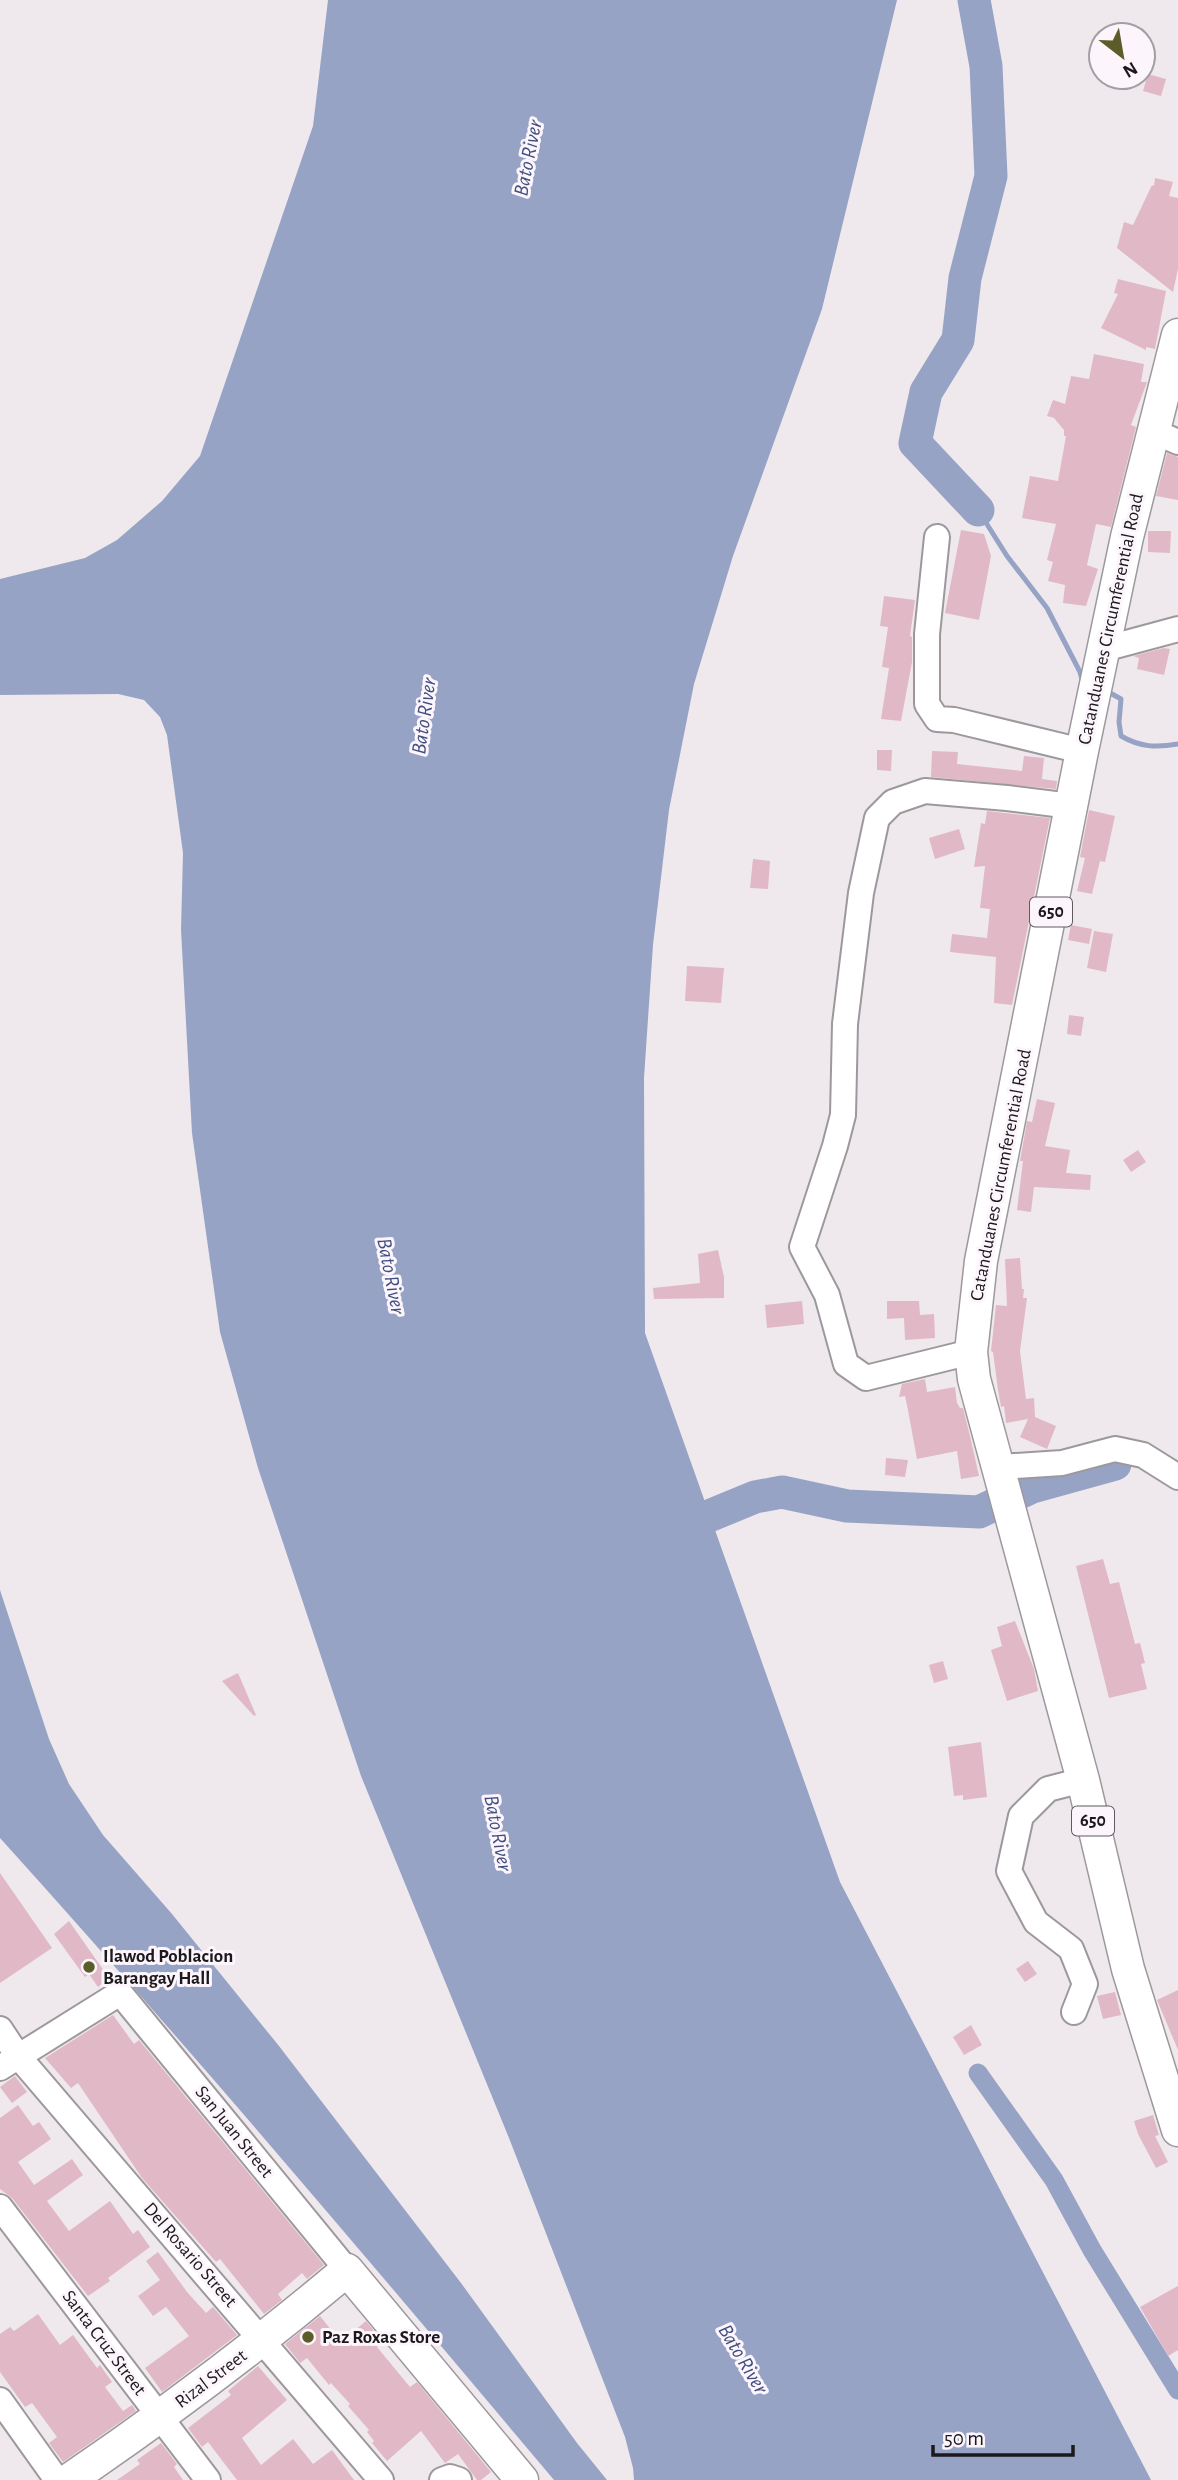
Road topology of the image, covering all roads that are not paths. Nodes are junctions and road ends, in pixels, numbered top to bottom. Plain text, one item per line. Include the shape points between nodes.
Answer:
1 (1178, 335) edge
2 (1167, 437) edge
3 (937, 537) dead end
4 (1178, 629) edge
5 (1104, 649) junction
6 (1082, 751) junction
7 (1071, 807) junction
8 (971, 1352) junction
9 (1178, 1476) edge
10 (1005, 1490) junction
11 (1083, 1780) junction
12 (1074, 2012) dead end
13 (0, 2029) edge
14 (9, 2062) edge
15 (1178, 2130) edge
16 (0, 2207) edge
17 (347, 2270) junction
18 (263, 2340) junction
19 (0, 2400) edge
20 (160, 2418) junction
21 (57, 2480) edge
22 (69, 2480) edge
23 (208, 2480) edge
24 (382, 2480) edge
25 (442, 2480) edge
26 (459, 2480) edge
27 (522, 2480) edge

1 - 2 main road, Catanduanes Circumferential Road / 650
2 - 5 main road, Catanduanes Circumferential Road / 650 via 1127,537
3 - 6 street via 927,634 927,704 937,719
4 - 5 street
5 - 6 main road, Catanduanes Circumferential Road / 650
6 - 7 main road, Catanduanes Circumferential Road / 650
7 - 8 main road, Catanduanes Circumferential Road / 650 via 981,1261
7 - 8 street via 925,791 893,802 877,818 861,892 845,1024 843,1115 802,1247 827,1295 846,1364 866,1378
8 - 10 main road, Catanduanes Circumferential Road / 650 via 974,1379
9 - 10 street via 1143,1455 1115,1449 1062,1463
10 - 11 main road, Catanduanes Circumferential Road / 650
11 - 12 street via 1048,1789 1021,1816 1009,1871 1036,1922 1071,1949 1085,1984
11 - 15 main road, Catanduanes Circumferential Road / 650 via 1128,1969
13 - 14 street, Del Rosario Street
14 - 17 street, San Juan Street via 120,1993
14 - 18 street, Del Rosario Street
16 - 20 street, Santa Cruz Street
17 - 18 main road, Rizal Street
17 - 27 main road
18 - 20 main road, Rizal Street
18 - 24 street, Del Rosario Street
19 - 21 street
20 - 22 main road, Rizal Street
20 - 23 street, Santa Cruz Street
25 - 26 street

